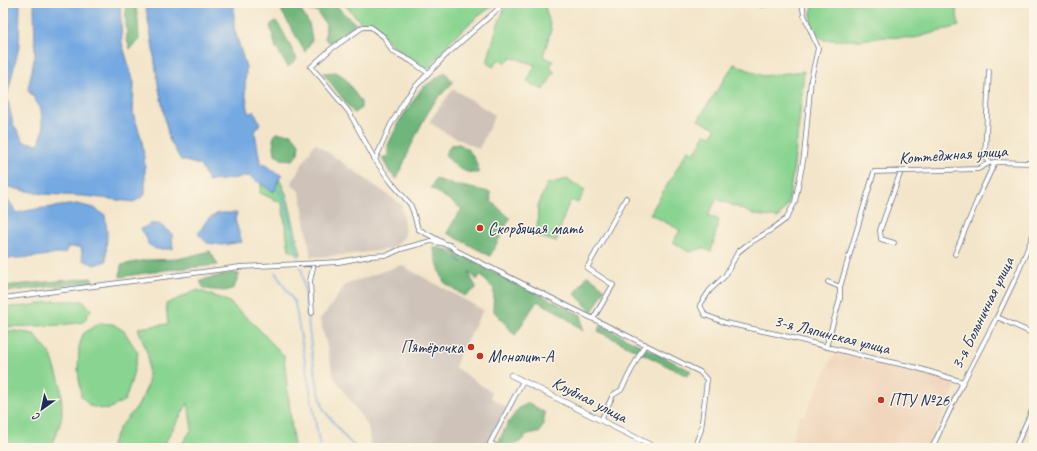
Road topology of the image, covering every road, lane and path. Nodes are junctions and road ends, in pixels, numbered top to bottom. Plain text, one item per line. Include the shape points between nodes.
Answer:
1 (503, 3) edge
2 (754, 3) edge
3 (776, 3) edge
4 (802, 3) edge
5 (989, 71) dead end
6 (428, 73) junction
7 (375, 160) junction
8 (995, 162) junction
9 (989, 163) junction
10 (1034, 163) edge
11 (901, 171) junction
12 (626, 198) dead end
13 (1034, 233) edge
14 (894, 243) dead end
15 (450, 245) junction
16 (955, 254) dead end
17 (314, 264) junction
18 (828, 282) dead end
19 (840, 287) junction
20 (3, 298) edge
21 (312, 314) dead end
22 (997, 317) junction
23 (593, 318) junction
24 (1034, 334) edge
25 (645, 344) junction
26 (826, 347) junction
27 (511, 375) dead end
28 (523, 381) junction
29 (963, 382) junction
30 (1034, 406) edge
31 (601, 420) junction
32 (500, 448) edge
33 (656, 448) edge
34 (694, 448) edge
35 (932, 448) edge
36 (1015, 448) edge

1 - 6 street
2 - 3 street
4 - 26 street, 3-я Ляпинская улица via 804,15 818,48 811,79 804,156 795,202 786,220 738,252 725,276 710,290 700,305 705,315 726,323
5 - 9 street via 985,156
6 - 7 street via 405,100
6 - 7 street via 392,50 384,37 371,27 363,27 331,49 311,67 349,112
7 - 15 street via 410,204 418,229
8 - 9 street, Коттеджная улица
8 - 10 street, Коттеджная улица
8 - 16 street
9 - 11 street, Коттеджная улица via 978,169
11 - 14 street via 880,230 881,240
11 - 19 street, Коттеджная улица via 874,172
12 - 23 street via 587,268 613,285
13 - 22 street, 3-я Больничная улица
15 - 17 street via 431,241 388,255
15 - 23 street via 457,251
17 - 20 street via 240,267
17 - 21 street via 310,281
18 - 19 street
19 - 26 street via 840,299
22 - 24 street
22 - 29 street, 3-я Больничная улица
23 - 25 street
25 - 31 street via 621,390 613,395
25 - 34 street via 700,372 707,380 701,430
26 - 29 street, 3-я Ляпинская улица via 914,367
27 - 28 street, Клубная улица
28 - 31 street, Клубная улица
28 - 32 street via 490,443
29 - 35 street, 3-я Больничная улица
30 - 36 street
31 - 33 street, Клубная улица

